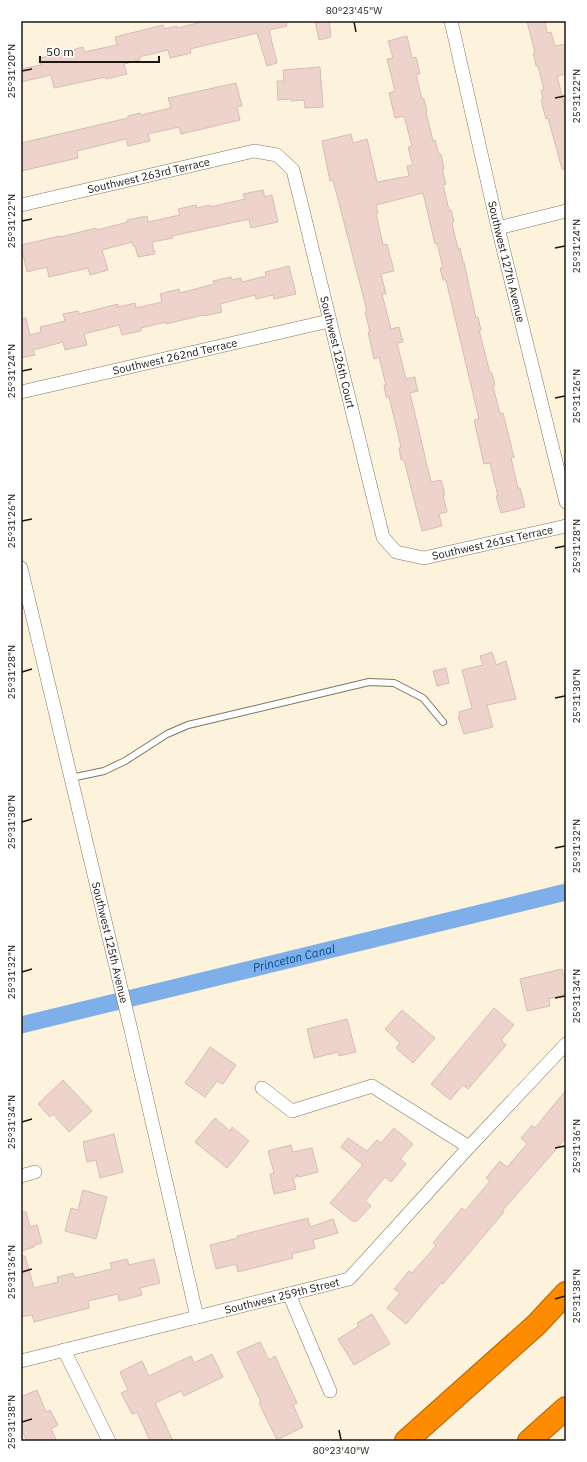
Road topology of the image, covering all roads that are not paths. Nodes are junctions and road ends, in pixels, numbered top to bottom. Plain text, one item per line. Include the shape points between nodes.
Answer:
1 (451, 21) edge
2 (276, 155) joint
3 (21, 205) edge
4 (566, 211) edge
5 (498, 228) junction
6 (329, 321) junction
7 (21, 392) edge
8 (566, 502) edge
9 (566, 526) edge
10 (396, 552) joint
11 (21, 568) edge
12 (442, 722) dead end
13 (71, 778) junction
14 (566, 1044) edge
15 (262, 1088) dead end
16 (469, 1148) junction
17 (35, 1172) dead end
18 (21, 1176) edge
19 (566, 1293) edge
20 (290, 1294) junction
21 (197, 1317) junction
22 (64, 1350) junction
23 (21, 1361) edge
24 (330, 1391) dead end
25 (566, 1408) edge
26 (109, 1441) edge
27 (406, 1441) edge
28 (530, 1441) edge

1 - 5 street, Southwest 127th Avenue
2 - 3 street, Southwest 263rd Terrace via 254,151
2 - 6 street, Southwest 126th Court via 292,170
4 - 5 street
5 - 8 street, Southwest 127th Avenue
6 - 7 street, Southwest 262nd Terrace
6 - 10 street, Southwest 126th Court via 383,536
9 - 10 street, Southwest 261st Terrace via 424,558
11 - 13 street, Southwest 125th Avenue
12 - 13 lane via 423,698 394,683 369,682 188,725 167,734 125,761 104,771
13 - 21 street, Southwest 125th Avenue
14 - 16 street, Southwest 259th Street
15 - 16 street via 292,1111 372,1086
16 - 20 street, Southwest 259th Street via 349,1279
17 - 18 street
19 - 27 highway via 536,1325
20 - 21 street, Southwest 259th Street
20 - 24 street
21 - 22 street, Southwest 259th Street
22 - 23 street, Southwest 259th Street
22 - 26 street
25 - 28 highway

